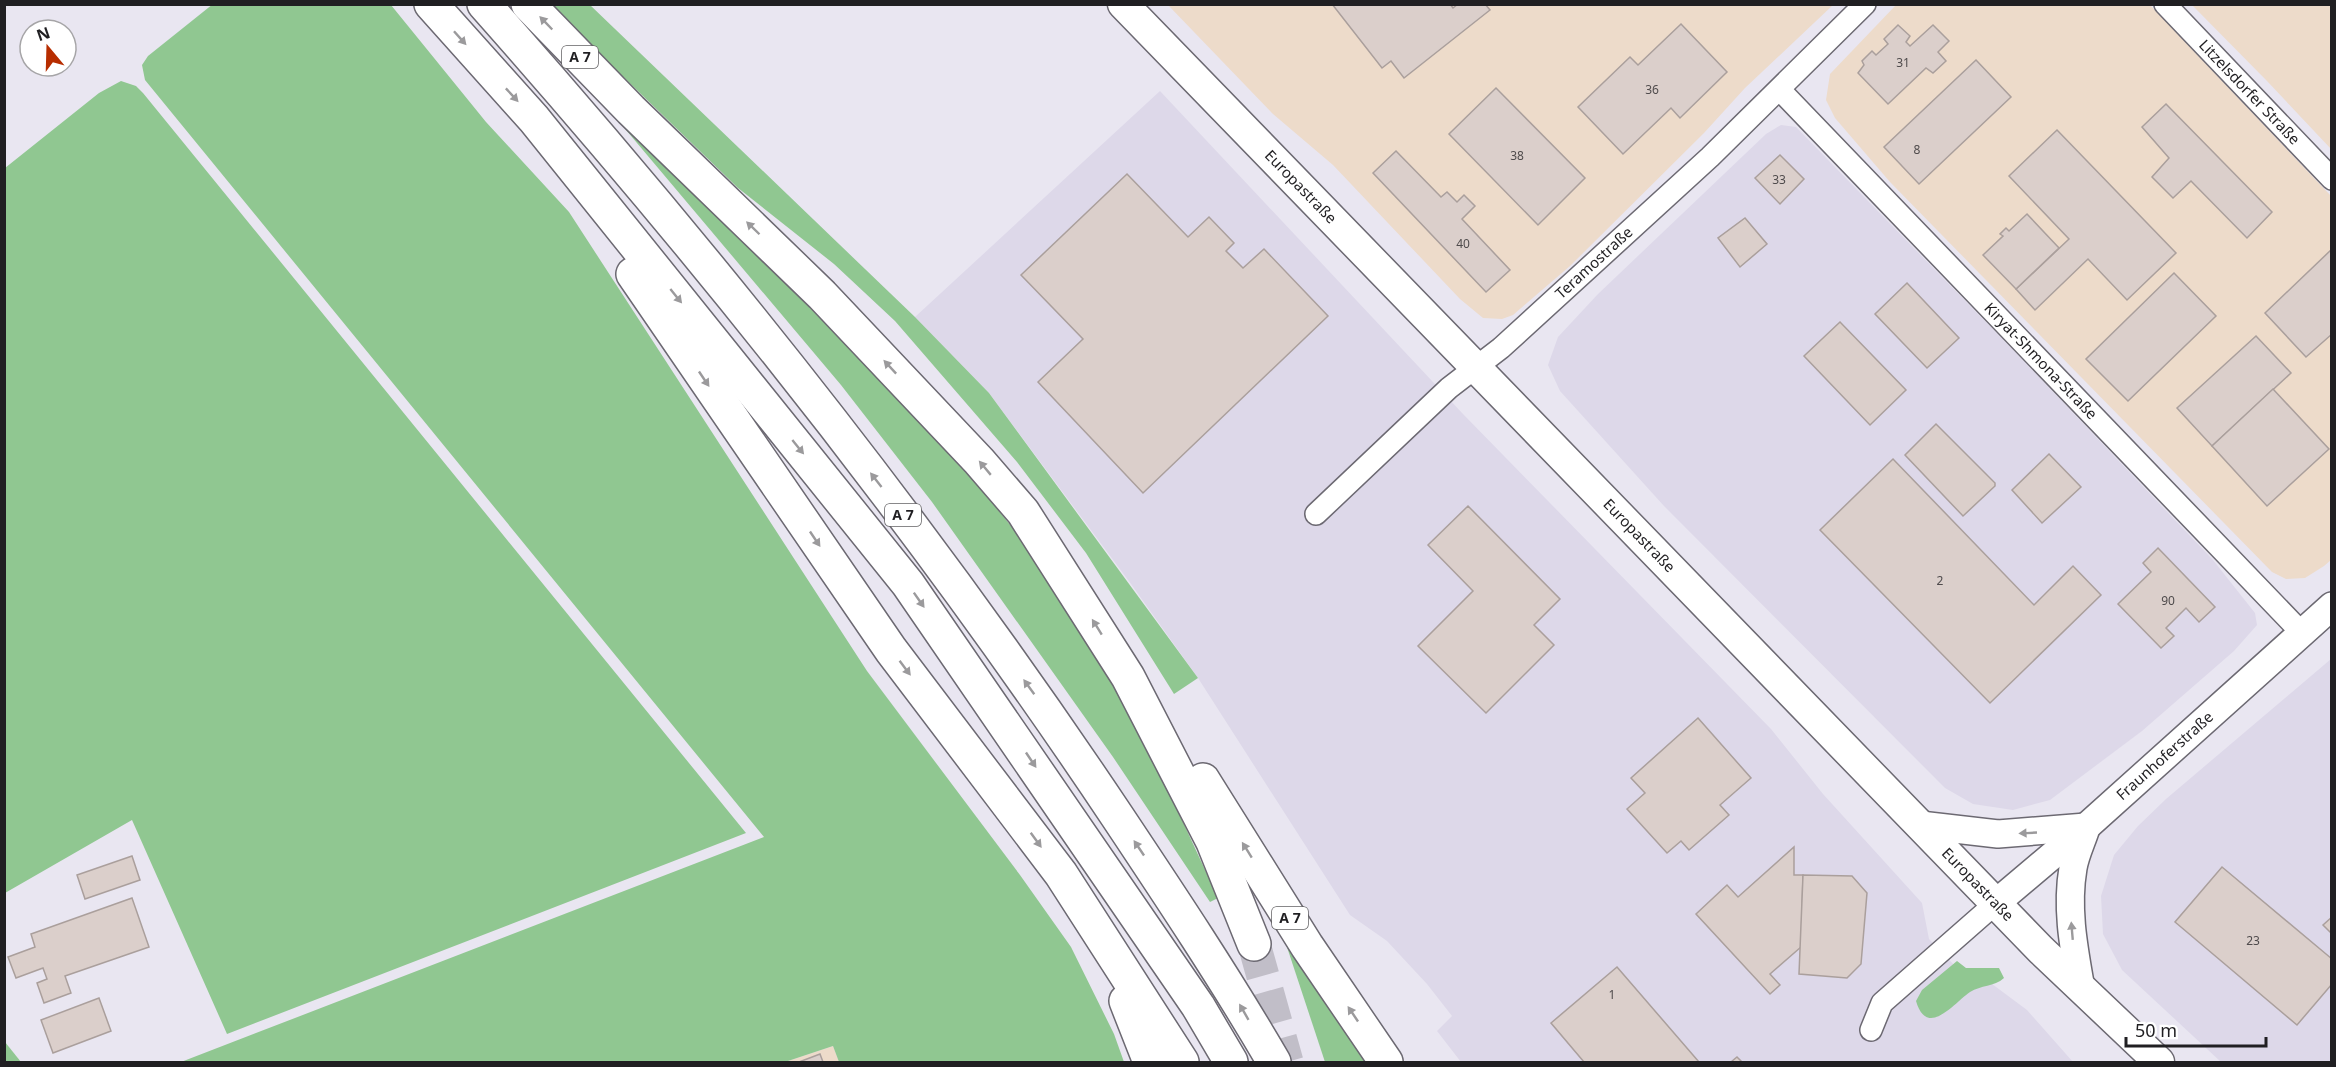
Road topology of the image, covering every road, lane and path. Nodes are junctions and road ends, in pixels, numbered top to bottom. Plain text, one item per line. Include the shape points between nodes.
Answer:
1 (431, 4) edge
2 (484, 4) edge
3 (528, 4) edge
4 (1123, 4) edge
5 (1865, 4) edge
6 (2165, 4) edge
7 (1780, 90) junction
8 (534, 119) junction
9 (2331, 179) edge
10 (1476, 367) junction
11 (1316, 514) dead end
12 (2331, 606) edge
13 (2301, 632) junction
14 (1128, 677) junction
15 (1920, 825) junction
16 (2086, 827) junction
17 (1996, 903) junction
18 (1096, 927) junction
19 (1254, 944) tunnel mouth
20 (2081, 989) junction
21 (1871, 1030) dead end
22 (1150, 1062) edge
23 (1182, 1062) edge
24 (1231, 1062) edge
25 (1274, 1062) edge
26 (1386, 1062) edge
27 (2159, 1062) edge

1 -> 8 highway, A 7
25 -> 2 highway, A 7 via 1220,971 1051,717 940,563 751,318 609,145
14 -> 3 highway, A 7 via 1023,512 979,461 822,295
4 - 10 main road, Europastraße
5 - 7 street, Teramostraße
6 - 9 street, Litzelsdorfer Straße
7 - 10 street, Teramostraße
7 - 13 street, Kiryat-Shmona-Straße
8 -> 18 highway via 599,223 859,604 1061,874
8 -> 24 highway, A 7 via 908,584 1198,1006
10 - 11 street, Teramostraße
10 - 15 main road, Europastraße
12 - 13 street, Fraunhoferstraße
13 - 16 street, Fraunhoferstraße
14 - 19 highway, A 7 via 1213,842
26 -> 14 highway, A 7 via 1307,946 1197,771
16 -> 15 street via 1998,834
15 - 17 main road, Europastraße
16 - 17 street, Fraunhoferstraße
20 -> 16 street via 2070,892 2073,866
17 - 20 main road, Europastraße
17 - 21 street via 1882,1003
18 - 22 highway
18 - 23 highway
20 - 27 main road, Europastraße

